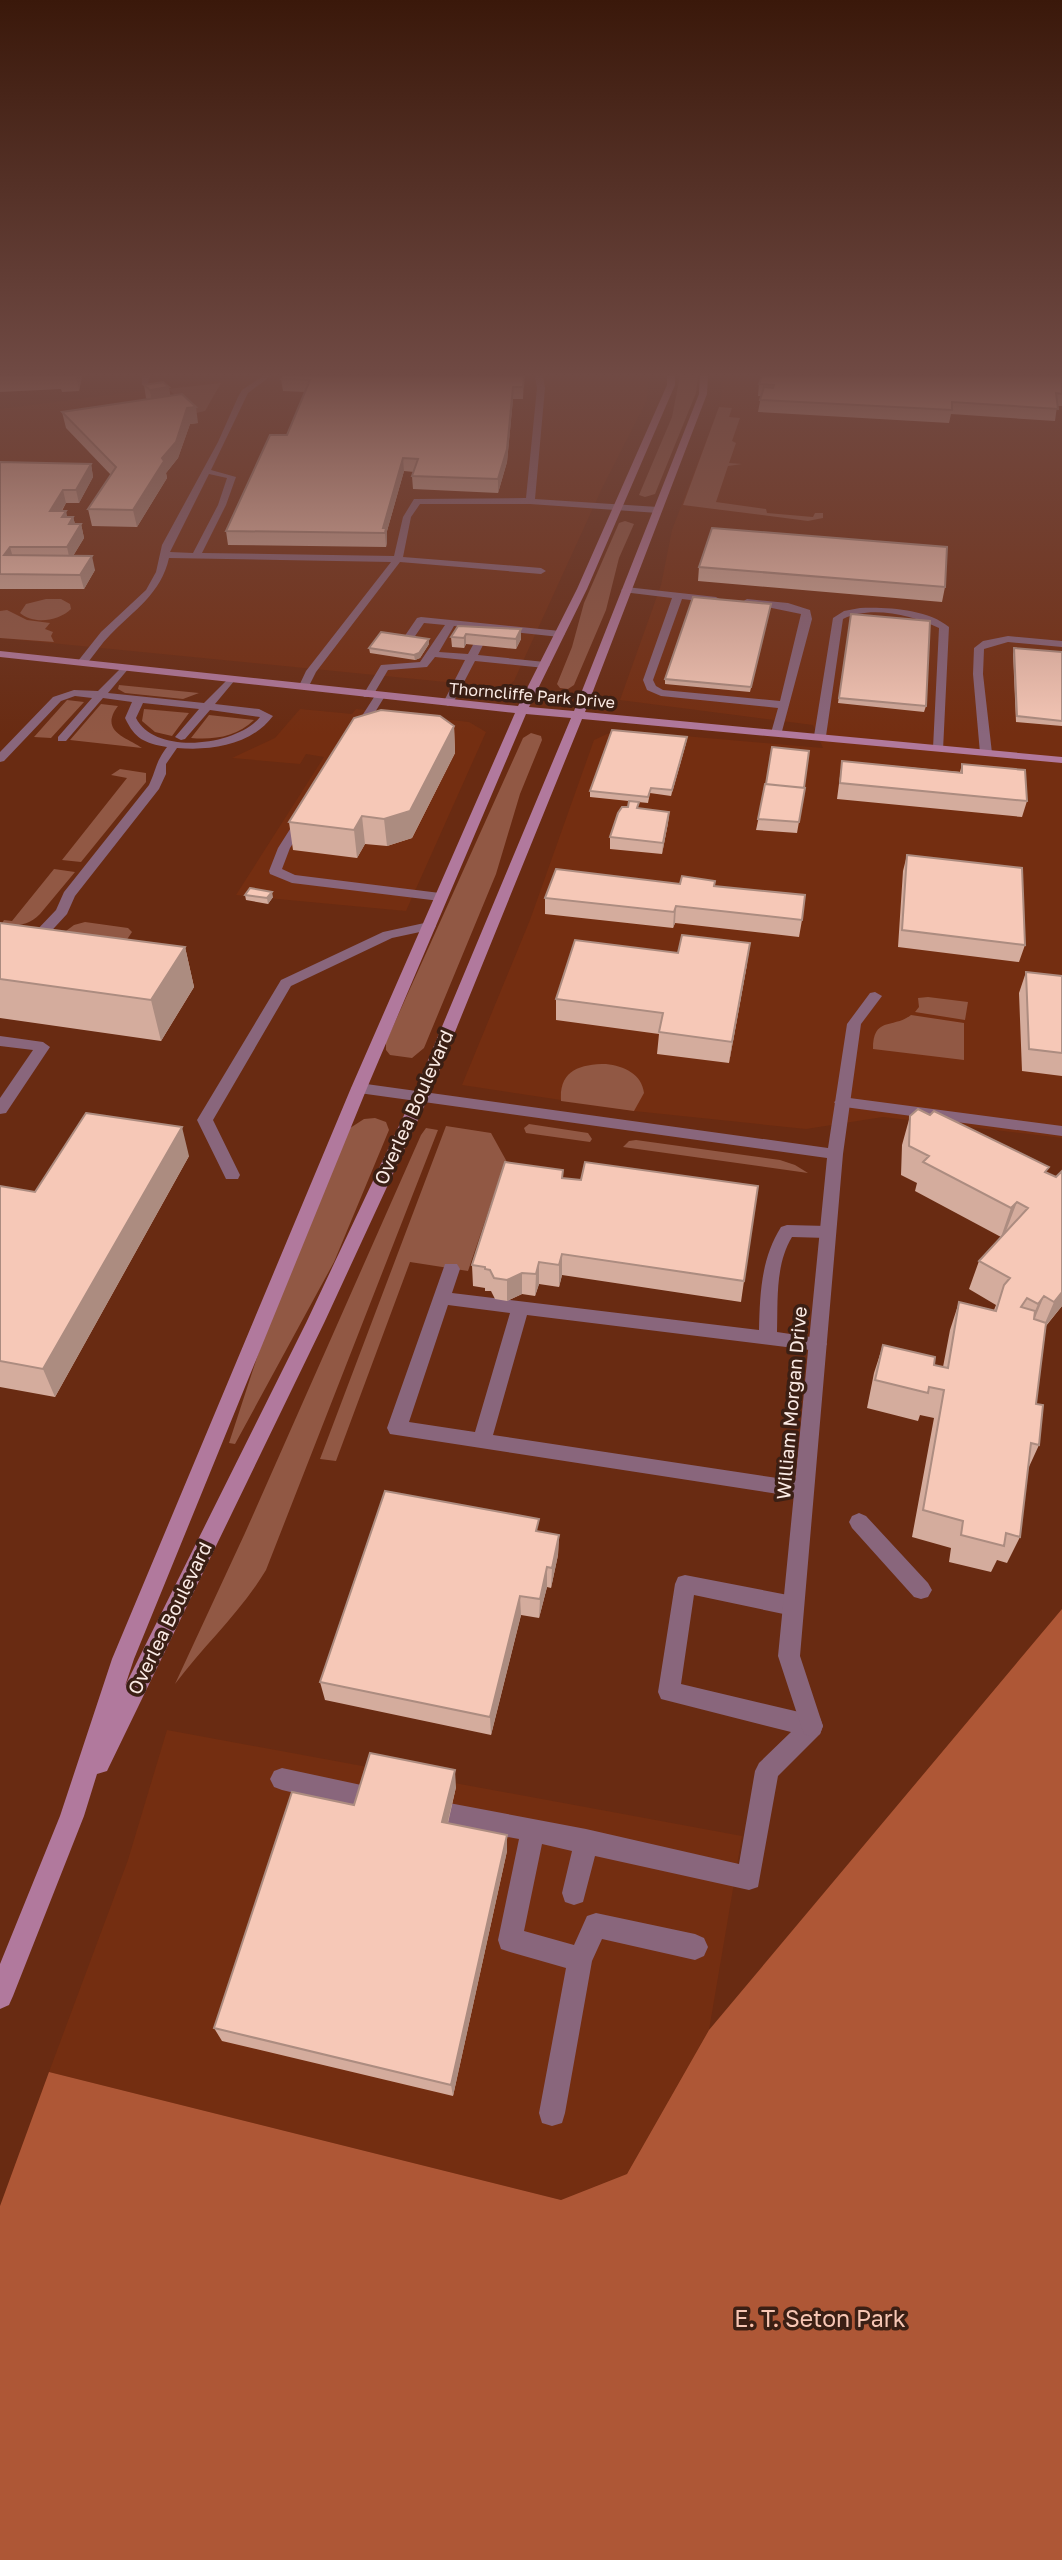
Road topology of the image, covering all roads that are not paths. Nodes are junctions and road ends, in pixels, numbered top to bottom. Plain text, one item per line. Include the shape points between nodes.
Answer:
1 (194, 495) edge
2 (225, 495) edge
3 (531, 495) edge
4 (623, 495) edge
5 (664, 495) edge
6 (530, 501) junction
7 (618, 506) junction
8 (658, 510) junction
9 (166, 555) junction
10 (196, 555) junction
11 (398, 559) junction
12 (541, 571) dead end
13 (626, 590) junction
14 (678, 596) junction
15 (451, 624) junction
16 (418, 626) junction
17 (560, 634) junction
18 (483, 636) junction
19 (500, 638) junction
20 (401, 639) edge
21 (517, 639) junction
22 (420, 641) edge
23 (1062, 644) edge
24 (0, 654) edge
25 (432, 654) junction
26 (472, 658) junction
27 (409, 659) edge
28 (489, 660) junction
29 (389, 661) junction
30 (506, 662) junction
31 (82, 663) junction
32 (545, 665) junction
33 (124, 668) junction
34 (230, 681) junction
35 (303, 688) junction
36 (101, 695) junction
37 (374, 695) junction
38 (139, 699) junction
39 (448, 703) junction
40 (785, 705) junction
41 (207, 707) junction
42 (522, 710) junction
43 (577, 715) junction
44 (777, 733) junction
45 (820, 736) junction
46 (62, 739) dead end
47 (178, 741) junction
48 (349, 745) edge
49 (939, 748) junction
50 (986, 752) junction
51 (0, 759) edge
52 (1062, 760) edge
53 (313, 802) edge
54 (440, 897) junction
55 (429, 926) junction
56 (0, 935) edge
57 (875, 996) dead end
58 (0, 1041) edge
59 (359, 1088) junction
60 (421, 1096) junction
61 (842, 1102) junction
62 (0, 1109) edge
63 (1062, 1131) edge
64 (835, 1154) junction
65 (232, 1175) dead end
66 (827, 1233) junction
67 (450, 1269) dead end
68 (442, 1298) junction
69 (520, 1308) junction
70 (768, 1338) junction
71 (818, 1344) junction
72 (482, 1441) junction
73 (804, 1490) junction
74 (859, 1522) dead end
75 (921, 1590) dead end
76 (793, 1606) junction
77 (812, 1726) junction
78 (282, 1779) dead end
79 (366, 1798) edge
80 (450, 1815) edge
81 (72, 1816) junction
82 (533, 1830) junction
83 (586, 1841) junction
84 (573, 1894) dead end
85 (695, 1947) dead end
86 (580, 1959) junction
87 (0, 1996) edge
88 (552, 2113) dead end

1 - 9 street
2 - 10 street
3 - 6 street
4 - 7 main road, Overlea Boulevard
5 - 8 main road, Overlea Boulevard
6 - 7 street
6 - 11 street via 417,501 407,517
7 - 8 street
7 - 17 main road, Overlea Boulevard
8 - 13 main road, Overlea Boulevard
9 - 10 street
9 - 31 street via 150,592 104,634
10 - 11 street
11 - 12 street
11 - 35 street via 311,671
13 - 14 street
13 - 43 main road, Overlea Boulevard
14 - 40 street via 788,606 806,612
14 - 40 street via 648,680 651,688
15 - 16 street
15 - 18 street
15 - 25 street
16 - 20 street
16 - 22 street
17 - 21 street
17 - 32 main road, Overlea Boulevard
18 - 19 street
18 - 26 street
19 - 21 street
19 - 28 street
21 - 30 street
23 - 50 street via 1000,640 979,648
24 - 31 main road, Thorncliffe Park Drive
25 - 26 street
25 - 29 street via 423,665
26 - 28 street
26 - 39 street
27 - 29 street
28 - 30 street
29 - 37 street
30 - 32 street
31 - 33 main road, Thorncliffe Park Drive
32 - 42 main road, Overlea Boulevard
33 - 34 main road, Thorncliffe Park Drive
33 - 36 street
34 - 35 main road, Thorncliffe Park Drive
34 - 41 street
35 - 37 main road, Thorncliffe Park Drive
36 - 38 street
36 - 46 street
36 - 51 street via 74,693 57,699
37 - 39 main road, Thorncliffe Park Drive
37 - 48 street
38 - 41 street
38 - 47 street via 130,711 133,730 154,741
39 - 42 main road, Thorncliffe Park Drive
40 - 44 street
41 - 47 street
41 - 47 street via 267,716 254,732 241,738 215,744
42 - 43 main road, Thorncliffe Park Drive
42 - 54 main road, Overlea Boulevard
43 - 44 main road, Thorncliffe Park Drive
43 - 60 main road, Overlea Boulevard
44 - 45 main road, Thorncliffe Park Drive
45 - 49 main road, Thorncliffe Park Drive
45 - 49 street via 838,618 845,612 879,612 923,617 944,627
47 - 56 street via 160,764 155,786 69,895 62,911 39,936
49 - 50 main road, Thorncliffe Park Drive
50 - 52 main road, Thorncliffe Park Drive
53 - 54 street via 275,871 292,879
54 - 55 main road, Overlea Boulevard
55 - 59 main road, Overlea Boulevard
55 - 65 street via 388,935 286,983 205,1119
57 - 61 street, William Morgan Drive via 854,1024
58 - 62 street via 43,1047
59 - 60 street
59 - 81 main road, Overlea Boulevard via 123,1659
60 - 64 street
60 - 81 main road, Overlea Boulevard via 316,1321
61 - 63 street
61 - 64 street, William Morgan Drive
64 - 66 street, William Morgan Drive
66 - 70 street via 787,1231 776,1245
66 - 71 street, William Morgan Drive
67 - 68 street
68 - 69 street
68 - 72 street via 397,1429
69 - 70 street
69 - 72 street
70 - 71 street
71 - 73 street, William Morgan Drive
72 - 73 street
73 - 76 street, William Morgan Drive
74 - 75 street
76 - 77 street, William Morgan Drive via 789,1656
76 - 77 street via 685,1584 669,1692
77 - 83 street via 767,1771 749,1878
78 - 79 street
80 - 82 street
81 - 87 main road, Overlea Boulevard
82 - 83 street
82 - 86 street via 510,1940
83 - 84 street
85 - 86 street via 596,1925
86 - 88 street

